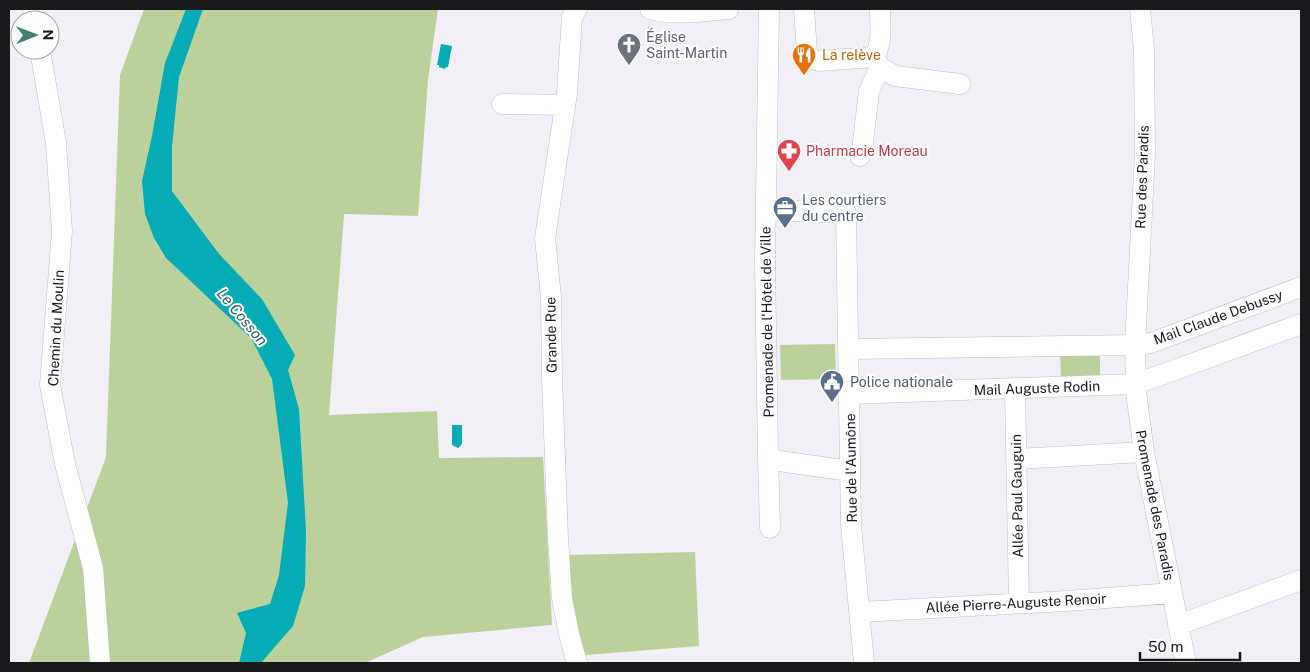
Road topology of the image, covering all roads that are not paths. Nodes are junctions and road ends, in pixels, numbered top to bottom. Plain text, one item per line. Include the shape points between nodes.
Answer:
1 (578, 9) edge
2 (650, 9) edge
3 (729, 9) edge
4 (769, 9) edge
5 (804, 9) edge
6 (880, 9) edge
7 (1140, 9) edge
8 (42, 60) edge
9 (877, 62) junction
10 (960, 84) dead end
11 (502, 104) dead end
12 (565, 105) junction
13 (860, 156) dead end
14 (766, 210) junction
15 (1301, 287) edge
16 (1301, 324) edge
17 (1135, 345) junction
18 (848, 349) junction
19 (1136, 384) junction
20 (1015, 388) junction
21 (849, 394) junction
22 (1144, 452) junction
23 (768, 456) junction
24 (1016, 459) junction
25 (850, 471) junction
26 (770, 528) dead end
27 (1301, 580) edge
28 (1172, 593) junction
29 (1019, 604) junction
30 (860, 612) junction
31 (1178, 624) junction
32 (100, 663) edge
33 (577, 663) edge
34 (864, 663) edge
35 (1186, 663) edge

1 - 12 street, Grande Rue via 572,17
2 - 3 street via 664,12
4 - 14 street, Promenade de l'Hôtel de Ville
5 - 9 street via 807,53 812,60
6 - 9 street
7 - 17 street, Rue des Paradis via 1144,49 1145,154
8 - 32 street, Chemin du Moulin via 56,143 62,231 50,385 65,464 93,568
9 - 10 street via 895,76
9 - 13 street via 869,91
11 - 12 street
12 - 33 street, Grande Rue via 545,238 551,297 562,598
14 - 18 street, Rue de l'Aumône via 846,213
14 - 23 street, Promenade de l'Hôtel de Ville
15 - 17 street, Mail Claude Debussy via 1151,343
16 - 19 street
17 - 18 street
17 - 19 street, Promenade des Paradis
18 - 21 street, Rue de l'Aumône
19 - 20 street, Mail Auguste Rodin
19 - 22 street, Promenade des Paradis
20 - 21 street, Mail Auguste Rodin
20 - 24 street, Allée Paul Gauguin
21 - 25 street, Rue de l'Aumône
22 - 24 street
22 - 28 street, Promenade des Paradis
23 - 25 street via 779,461
23 - 26 street, Promenade de l'Hôtel de Ville
24 - 29 street, Allée Paul Gauguin
25 - 30 street, Rue de l'Aumône
27 - 31 street
28 - 29 street, Allée Pierre-Auguste Renoir
28 - 31 street, Promenade des Paradis
29 - 30 street, Allée Pierre-Auguste Renoir
30 - 34 street, Rue de l'Aumône
31 - 35 street, Promenade des Paradis

